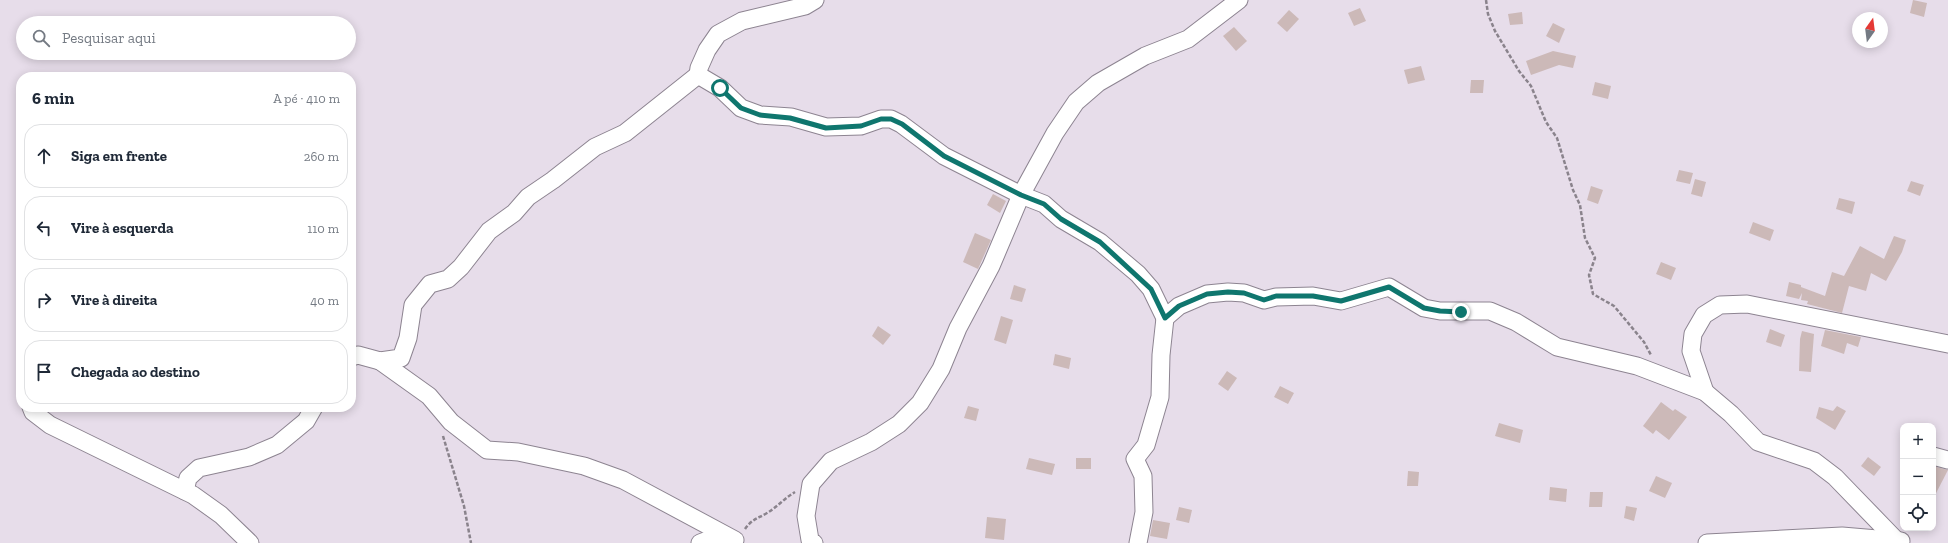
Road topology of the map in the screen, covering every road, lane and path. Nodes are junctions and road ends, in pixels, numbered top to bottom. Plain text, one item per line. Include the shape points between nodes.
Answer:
1 (815, 0) edge
2 (1240, 0) edge
3 (1486, 0) edge
4 (698, 76) junction
5 (1021, 195) junction
6 (1165, 318) junction
7 (1948, 344) edge
8 (356, 356) edge
9 (1651, 356) dead end
10 (380, 361) junction
11 (1705, 392) junction
12 (33, 412) edge
13 (311, 412) edge
14 (442, 431) dead end
15 (1936, 457) edge
16 (1948, 460) edge
17 (811, 484) junction
18 (185, 491) junction
19 (737, 542) edge
20 (1901, 542) edge
21 (250, 543) edge
22 (471, 543) edge
23 (700, 543) edge
24 (814, 543) edge
25 (1138, 543) edge
26 (1707, 543) edge

1 - 4 street via 805,6 742,21 718,34 707,50
2 - 5 street via 1188,39 1145,56 1098,83 1076,102 1055,133
3 - 9 path via 1495,31 1531,86 1546,122 1557,138 1580,205 1585,238 1595,258 1589,275 1593,294 1614,306 1644,342
4 - 5 street via 720,88 741,108 760,115 790,118 826,128 861,126 881,119 891,119 902,124 944,156
4 - 10 street via 625,132 595,147 574,162 489,231 461,267 448,278 430,284 412,305 408,338 401,358
5 - 6 street via 1044,204 1061,219 1100,242 1151,289
5 - 17 street via 991,266 958,328 941,369 920,403 899,424 871,442 831,461
6 - 11 street via 1179,306 1207,294 1244,293 1264,300 1276,296 1313,296 1341,301 1389,287 1424,308 1461,312 1490,311 1516,322 1557,347 1637,366
6 - 25 street via 1160,397 1146,445 1135,459 1143,476 1144,512
7 - 11 street via 1747,304 1720,305 1704,315 1693,334 1691,351
8 - 10 street
10 - 19 street via 429,396 451,422 487,450 518,452 584,466 623,480
11 - 20 street via 1758,442 1814,461 1835,477
12 - 18 street via 50,425
13 - 18 street via 306,421 277,445 249,458 198,468 188,478
14 - 22 path via 464,506
15 - 16 street
17 - 19 path via 750,521
17 - 24 street via 806,516 810,540
18 - 21 street via 221,515
19 - 23 street via 713,538
20 - 26 street via 1842,536

